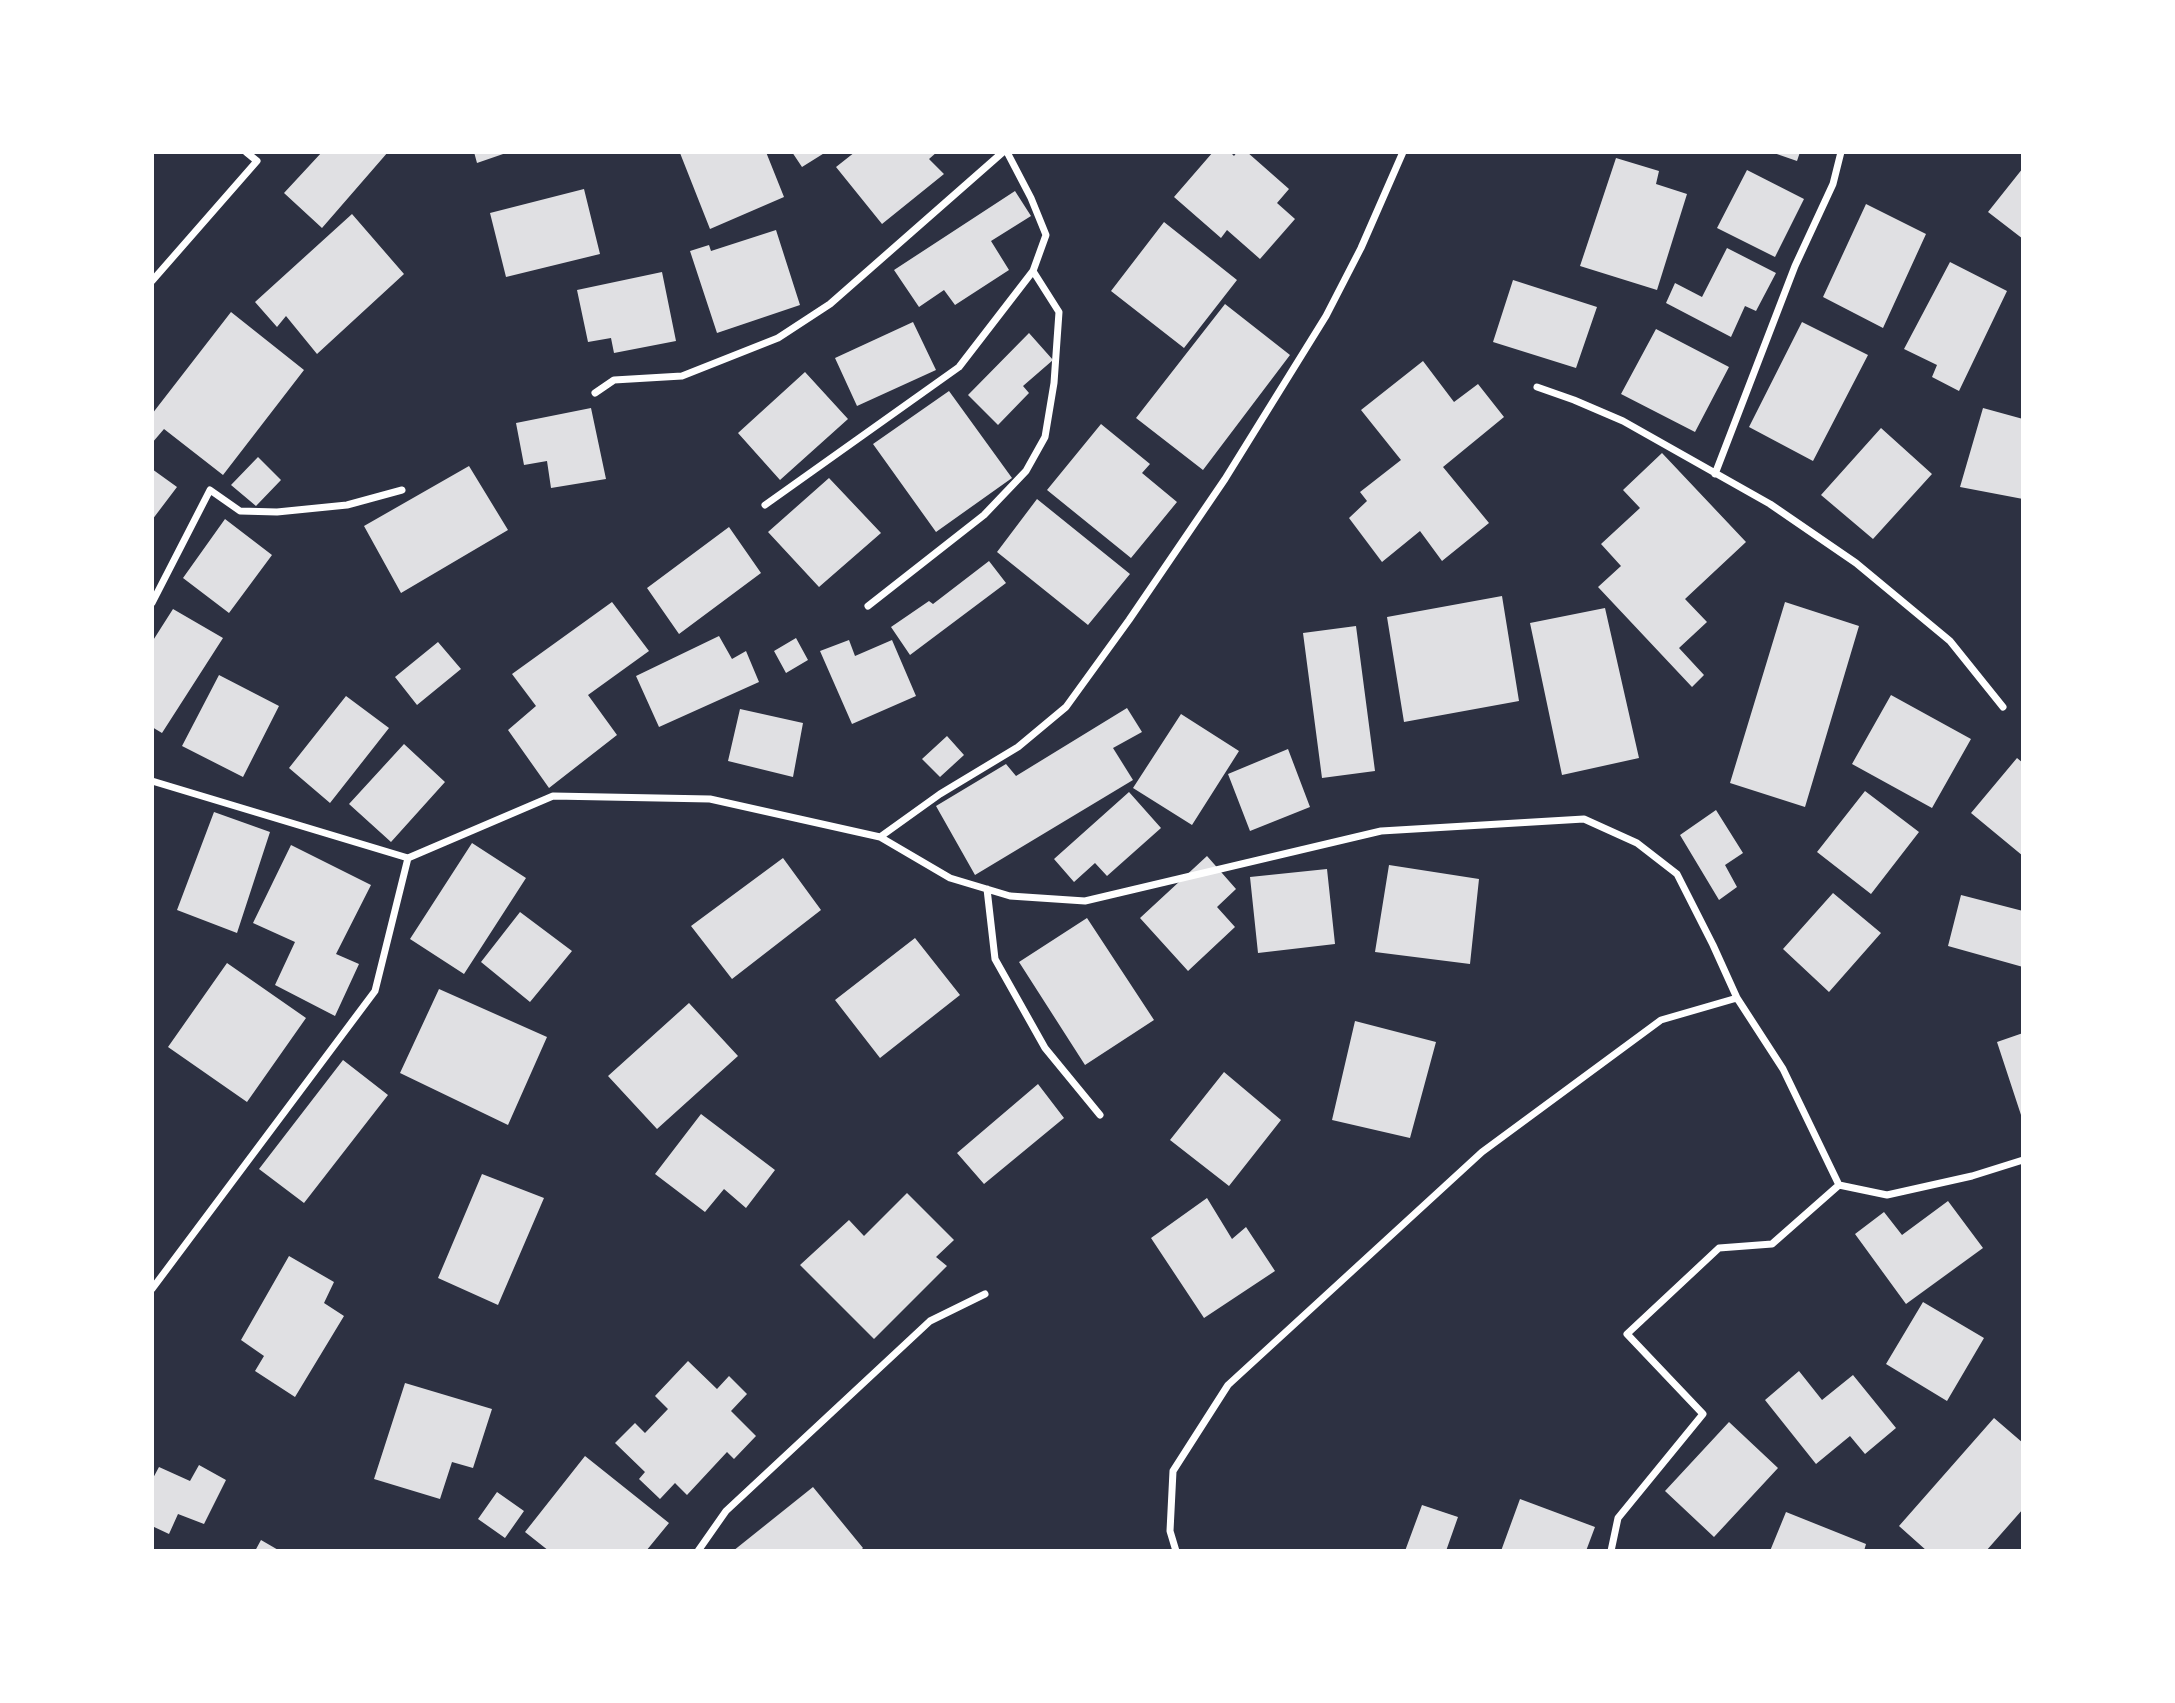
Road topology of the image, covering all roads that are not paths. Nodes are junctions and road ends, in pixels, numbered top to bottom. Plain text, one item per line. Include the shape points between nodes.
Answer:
1 (246, 152) edge
2 (1005, 152) edge
3 (1403, 152) edge
4 (1841, 152) edge
5 (1033, 271) junction
6 (152, 281) edge
7 (1537, 387) dead end
8 (596, 393) dead end
9 (1715, 474) junction
10 (402, 490) dead end
11 (765, 505) dead end
12 (152, 603) edge
13 (867, 606) dead end
14 (2003, 707) dead end
15 (152, 781) edge
16 (880, 837) junction
17 (408, 858) junction
18 (987, 889) junction
19 (1737, 998) junction
20 (1100, 1115) dead end
21 (2023, 1160) edge
22 (1839, 1185) junction
23 (152, 1289) edge
24 (985, 1294) dead end
25 (698, 1551) edge
26 (1176, 1551) edge
27 (1611, 1551) edge

1 - 6 street via 257,161
2 - 5 street via 1046,236
2 - 8 street via 830,304 778,338 682,376 614,380
3 - 16 street via 1326,316 1225,479 1066,707 1018,747
4 - 9 street via 1833,184 1795,266
5 - 11 street via 959,367
5 - 13 street via 1059,312 1045,437 1026,471 984,515
7 - 9 street via 1623,421
9 - 14 street via 1770,504 1856,563 1950,641
10 - 12 street via 347,505 277,512 240,511 210,490
15 - 17 street
16 - 17 street via 709,799 553,796
16 - 18 street via 950,878
17 - 23 street via 375,991
18 - 19 street via 1010,896 1086,901 1381,831 1584,820 1637,843 1676,874
18 - 20 street via 995,959 1045,1048
19 - 22 street via 1783,1069
19 - 26 street via 1661,1020 1482,1152 1228,1385 1173,1471 1170,1531
21 - 22 street via 1887,1195
22 - 27 street via 1772,1244 1719,1248 1627,1334 1703,1414 1618,1518
24 - 25 street via 930,1321 726,1511

